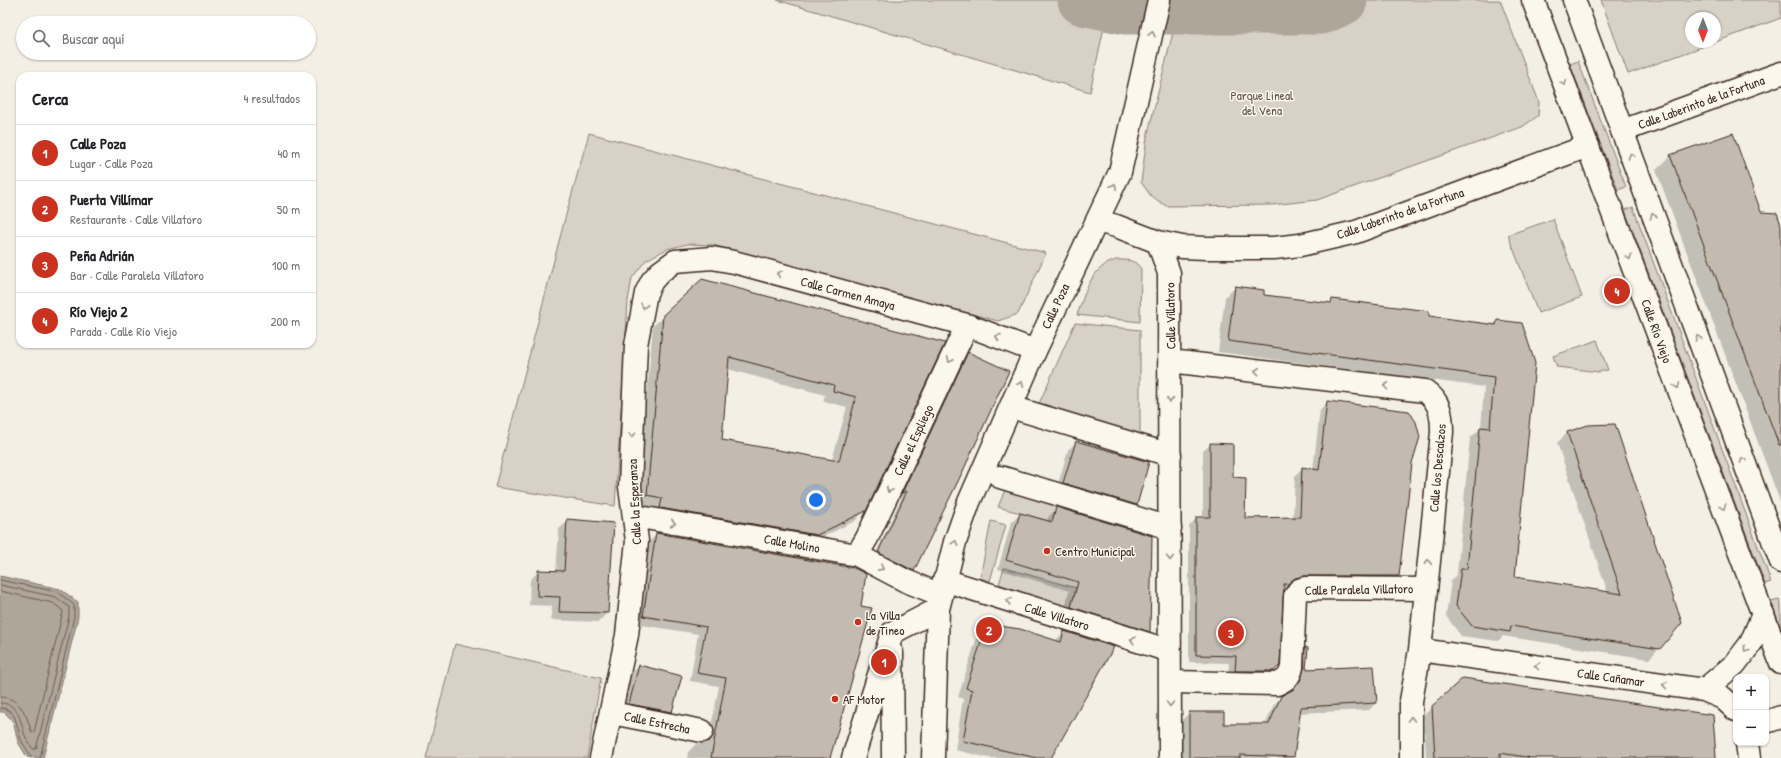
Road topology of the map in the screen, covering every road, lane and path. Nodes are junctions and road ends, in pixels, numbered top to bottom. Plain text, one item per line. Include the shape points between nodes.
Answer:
1 (1159, 0) edge
2 (1574, 1) edge
3 (1536, 8) edge
4 (1781, 73) edge
5 (1622, 131) junction
6 (1588, 146) junction
7 (1097, 221) junction
8 (1158, 242) junction
9 (660, 272) joint
10 (968, 325) junction
11 (1034, 351) junction
12 (1170, 361) junction
13 (1011, 407) junction
14 (1170, 455) junction
15 (1000, 477) dead end
16 (634, 516) junction
17 (1170, 528) junction
18 (857, 555) junction
19 (1781, 562) edge
20 (1425, 589) junction
21 (941, 595) junction
22 (1763, 614) junction
23 (892, 634) junction
24 (1420, 650) junction
25 (1170, 651) junction
26 (1781, 663) edge
27 (1176, 682) junction
28 (1704, 690) junction
29 (1733, 707) edge
30 (612, 713) junction
31 (1781, 717) edge
32 (1769, 721) edge
33 (702, 732) dead end
34 (601, 758) edge
35 (853, 758) edge
36 (894, 758) edge
37 (933, 758) edge
38 (1170, 758) edge
39 (1411, 758) edge

7 -> 1 street, Calle Poza via 1120,172
2 - 5 street
3 -> 6 street, Calle Río Viejo
4 - 5 street, Calle Laberinto de la Fortuna
19 -> 5 street
6 - 8 street, Calle Laberinto de la Fortuna via 1356,232 1300,245 1274,248 1206,248
6 -> 22 street, Calle Río Viejo
7 - 8 street
7 - 11 street, Calle Poza
8 - 12 street, Calle Villatoro via 1169,273
10 -> 9 street, Calle Carmen Amaya via 712,258 675,261
9 -> 16 street, Calle la Esperanza via 646,293 636,345 630,486
11 -> 10 street, Calle Carmen Amaya
10 -> 18 street, Calle el Espliego
13 -> 11 street, Calle Poza
12 -> 14 street, Calle Villatoro
20 -> 12 street, Calle los Descalzos via 1442,432 1442,414 1431,395 1425,391
13 - 14 street
21 -> 13 street, Calle Poza via 969,502
14 - 17 street, Calle Villatoro
15 - 17 street
16 -> 18 street, Calle Molino
16 - 30 street, Calle la Esperanza via 637,541 628,627
17 -> 25 street, Calle Villatoro
18 -> 21 street, Calle Molino via 906,581
20 - 24 street, Calle los Descalzos
20 - 27 street, Calle Paralela Villatoro via 1299,590 1295,596 1292,667 1285,681 1277,684
21 - 23 street
25 -> 21 street, Calle Villatoro
21 - 37 street, Calle Poza
22 - 26 street, Calle Río Viejo
22 -> 28 street via 1751,643 1735,664
23 - 35 street
23 - 36 street
28 -> 24 street, Calle Cañamar
39 -> 24 street, Calle los Descalzos via 1412,701
25 - 27 street, Calle Villatoro
27 -> 38 street, Calle Villatoro
28 - 29 street via 1723,698
30 - 33 street, Calle Estrecha
30 - 34 street, Calle la Esperanza
31 - 32 street

